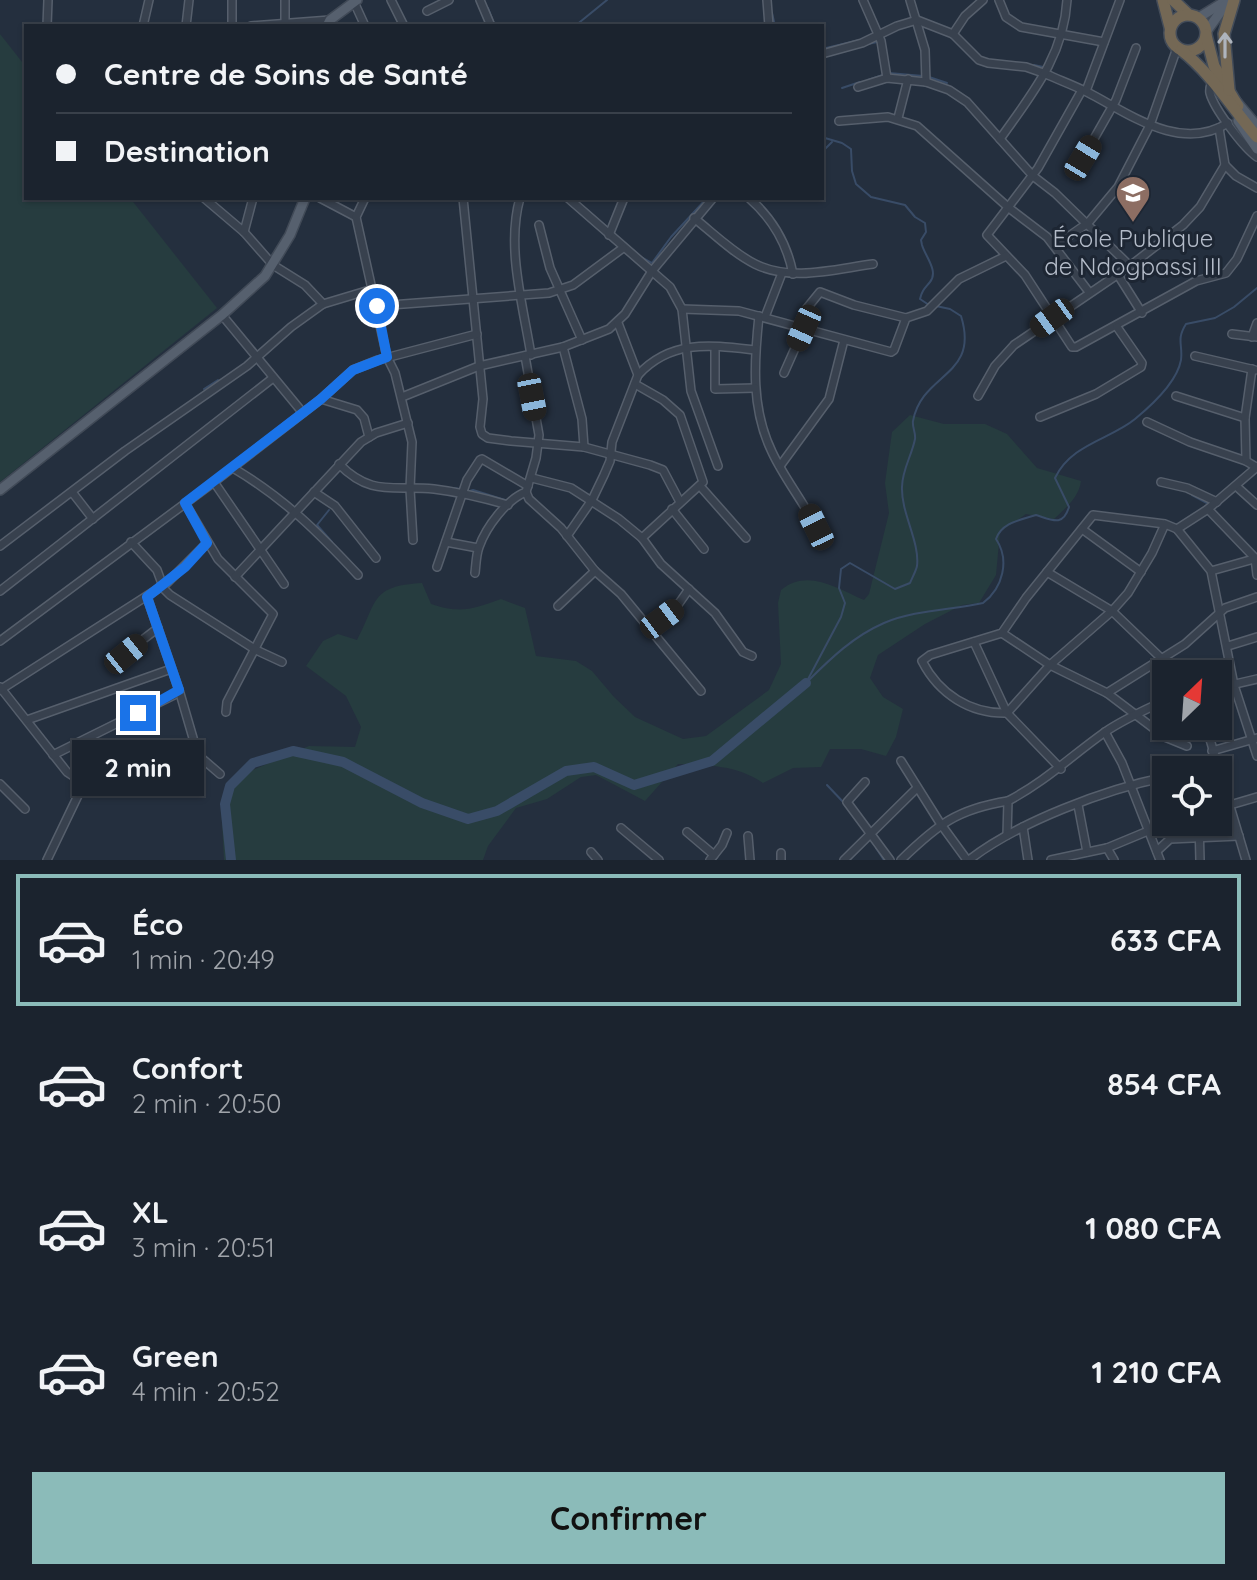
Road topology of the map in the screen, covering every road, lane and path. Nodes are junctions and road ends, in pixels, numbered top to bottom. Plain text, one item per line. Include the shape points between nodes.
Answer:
1 (48, 0) edge
2 (149, 0) edge
3 (189, 0) edge
4 (232, 0) edge
5 (285, 0) edge
6 (391, 0) edge
7 (449, 0) edge
8 (480, 0) edge
9 (767, 0) edge
10 (863, 0) edge
11 (910, 0) edge
12 (983, 0) edge
13 (999, 0) edge
14 (1067, 0) edge
15 (1120, 0) edge
16 (1163, 0) edge
17 (1173, 0) edge
18 (1230, 0) edge
19 (356, 1) edge
20 (427, 11) dead end
21 (1193, 16) junction
22 (917, 20) junction
23 (328, 23) edge
24 (47, 24) edge
25 (143, 24) edge
26 (186, 24) edge
27 (232, 24) edge
28 (285, 24) edge
29 (306, 24) edge
30 (364, 24) edge
31 (403, 24) edge
32 (490, 24) edge
33 (769, 24) edge
34 (1170, 27) junction
35 (1206, 33) junction
36 (953, 34) junction
37 (1062, 34) junction
38 (879, 36) junction
39 (1104, 42) junction
40 (1136, 48) dead end
41 (1179, 49) junction
42 (824, 53) edge
43 (1046, 74) junction
44 (887, 78) junction
45 (908, 79) junction
46 (1212, 80) junction
47 (926, 82) junction
48 (858, 87) dead end
49 (1084, 91) junction
50 (1229, 96) junction
51 (1113, 106) junction
52 (898, 118) junction
53 (839, 121) dead end
54 (1228, 123) junction
55 (1150, 125) junction
56 (1257, 126) edge
57 (1219, 128) junction
58 (1257, 137) edge
59 (1000, 139) junction
60 (1257, 149) edge
61 (1257, 157) edge
62 (1083, 158) dead end
63 (1225, 165) junction
64 (1033, 176) junction
65 (1257, 188) edge
66 (206, 200) edge
67 (252, 200) edge
68 (304, 200) edge
69 (324, 200) edge
70 (364, 200) edge
71 (463, 200) edge
72 (519, 200) edge
73 (570, 200) edge
74 (623, 200) edge
75 (711, 200) edge
76 (751, 200) edge
77 (1009, 208) junction
78 (1257, 216) edge
79 (356, 217) junction
80 (694, 218) junction
81 (1088, 223) junction
82 (539, 225) dead end
83 (244, 232) junction
84 (609, 235) junction
85 (1056, 245) junction
86 (623, 248) junction
87 (1006, 256) junction
88 (873, 264) dead end
89 (273, 265) junction
90 (1130, 266) junction
91 (652, 271) junction
92 (782, 273) junction
93 (793, 274) junction
94 (1118, 275) junction
95 (373, 289) junction
96 (559, 291) junction
97 (1089, 292) junction
98 (520, 297) junction
99 (474, 298) junction
100 (323, 304) junction
101 (377, 306) junction
102 (682, 309) junction
103 (1142, 313) junction
104 (222, 315) junction
105 (762, 317) junction
106 (906, 318) junction
107 (1052, 318) junction
108 (618, 323) junction
109 (1257, 323) edge
110 (801, 327) junction
111 (1117, 327) junction
112 (477, 334) junction
113 (1232, 334) dead end
114 (1255, 337) edge
115 (582, 340) junction
116 (844, 340) junction
117 (563, 347) junction
118 (715, 347) junction
119 (686, 348) junction
120 (755, 350) junction
121 (528, 355) junction
122 (1195, 356) dead end
123 (387, 357) junction
124 (256, 358) junction
125 (479, 366) junction
126 (1255, 370) edge
127 (784, 373) dead end
128 (273, 378) junction
129 (637, 380) junction
130 (755, 388) junction
131 (978, 396) dead end
132 (1176, 396) dead end
133 (402, 397) junction
134 (321, 399) junction
135 (303, 413) junction
136 (1040, 417) dead end
137 (1245, 418) junction
138 (1147, 422) dead end
139 (408, 423) junction
140 (369, 437) junction
141 (539, 442) junction
142 (584, 447) junction
143 (612, 453) junction
144 (1246, 461) junction
145 (339, 464) junction
146 (718, 466) dead end
147 (780, 466) junction
148 (1257, 467) edge
149 (233, 468) junction
150 (214, 482) junction
151 (1161, 482) dead end
152 (529, 485) junction
153 (700, 486) junction
154 (1236, 486) junction
155 (410, 489) junction
156 (0, 490) edge
157 (72, 492) junction
158 (314, 492) junction
159 (463, 492) junction
160 (592, 500) junction
161 (680, 502) junction
162 (1217, 502) junction
163 (185, 503) junction
164 (508, 505) junction
165 (1257, 505) edge
166 (672, 509) junction
167 (1208, 509) junction
168 (296, 513) junction
169 (93, 519) junction
170 (1165, 524) junction
171 (816, 527) dead end
172 (1082, 529) junction
173 (1177, 529) junction
174 (567, 536) junction
175 (642, 538) junction
176 (746, 538) dead end
177 (413, 540) dead end
178 (131, 542) junction
179 (446, 542) junction
180 (207, 543) junction
181 (0, 546) edge
182 (478, 548) junction
183 (704, 549) dead end
184 (261, 552) junction
185 (376, 558) dead end
186 (1256, 558) edge
187 (437, 567) dead end
188 (595, 571) junction
189 (1211, 571) junction
190 (1047, 572) junction
191 (1141, 572) junction
192 (475, 573) dead end
193 (358, 575) dead end
194 (1257, 575) edge
195 (235, 577) junction
196 (284, 584) dead end
197 (163, 586) junction
198 (689, 589) junction
199 (0, 591) edge
200 (147, 597) junction
201 (1257, 597) edge
202 (558, 606) dead end
203 (1112, 611) junction
204 (1220, 612) junction
205 (158, 628) junction
206 (649, 629) junction
207 (1002, 633) junction
208 (1257, 637) edge
209 (0, 641) edge
210 (974, 642) junction
211 (1228, 646) junction
212 (256, 650) junction
213 (752, 656) dead end
214 (1161, 658) junction
215 (282, 662) dead end
216 (111, 664) dead end
217 (1050, 665) junction
218 (171, 669) junction
219 (1257, 679) edge
220 (1234, 685) junction
221 (1, 689) edge
222 (179, 690) junction
223 (701, 691) dead end
224 (1107, 693) junction
225 (1152, 707) edge
226 (226, 712) dead end
227 (1007, 713) junction
228 (1136, 714) junction
229 (27, 720) junction
230 (1105, 732) junction
231 (1254, 739) edge
232 (1209, 740) edge
233 (1187, 746) dead end
234 (1212, 751) junction
235 (53, 755) junction
236 (198, 755) junction
237 (1214, 756) edge
238 (1257, 756) edge
239 (901, 761) dead end
240 (1061, 769) junction
241 (220, 774) dead end
242 (1152, 780) edge
243 (865, 782) dead end
244 (84, 783) junction
245 (0, 784) edge
246 (1129, 784) junction
247 (917, 788) junction
248 (1257, 797) edge
249 (1008, 801) junction
250 (1232, 804) edge
251 (1078, 805) junction
252 (25, 809) dead end
253 (1232, 812) edge
254 (940, 823) junction
255 (1023, 827) junction
256 (621, 828) dead end
257 (1148, 831) junction
258 (687, 832) dead end
259 (727, 833) dead end
260 (872, 833) junction
261 (1007, 835) junction
262 (748, 836) dead end
263 (1239, 836) junction
264 (1199, 837) junction
265 (1107, 848) junction
266 (591, 852) dead end
267 (1087, 852) junction
268 (1158, 856) edge
269 (712, 858) edge
270 (47, 860) edge
271 (598, 860) edge
272 (659, 860) edge
273 (750, 860) edge
274 (844, 860) edge
275 (890, 860) edge
276 (901, 860) edge
277 (968, 860) edge
278 (1028, 860) edge
279 (1051, 860) edge
280 (1114, 860) edge
281 (1200, 860) edge
282 (1246, 860) edge

1 - 24 street
2 - 25 street
3 - 26 street
4 - 27 street
5 - 28 street
6 - 31 street
7 - 20 street
8 - 32 street
9 - 33 street
10 - 38 street
11 - 22 street
12 - 36 street
13 - 37 street via 1006,17 1021,27
14 - 37 street
15 - 39 street
16 - 34 highway
17 - 21 highway
18 - 21 main road
18 - 35 main road
50 -> 18 highway via 1224,34
19 - 23 main road
19 - 30 street
21 - 34 highway via 1175,19
21 - 35 highway
22 - 36 street
22 - 38 street
22 - 47 street
23 - 29 street
34 - 41 highway
35 - 41 highway via 1199,47
35 - 50 highway
36 - 43 street via 979,60
37 - 39 street
37 - 43 street
38 - 42 street
38 - 44 street
39 - 49 street
40 - 51 street
41 - 46 highway
41 - 55 street
43 - 49 street
43 - 59 street
44 - 45 street
44 - 48 street
45 - 47 street
45 - 52 street
46 - 50 highway
46 - 54 street via 1210,93
47 - 59 street via 967,102
49 - 51 street
49 - 64 street
50 - 56 main road
50 - 58 highway
50 - 60 main road
51 - 55 street
51 - 62 street
52 - 53 street
52 - 77 street via 917,126
54 - 57 street
54 - 61 street
55 - 57 street via 1187,133
55 - 81 street via 1118,187
57 - 63 street
59 - 64 street
63 - 65 street
63 - 90 street via 1200,207
64 - 77 street
64 - 81 street
66 - 83 street
67 - 83 street
68 - 89 main road
69 - 79 street
70 - 79 street
71 - 99 street
72 - 98 street
73 - 84 street
74 - 84 street
75 - 80 street
76 - 93 street via 778,231
77 - 85 street
77 - 87 street via 987,235
78 - 103 street via 1231,269 1196,281
79 - 95 street
80 - 91 street
80 - 92 street via 746,259
81 - 85 street
81 - 90 street
82 - 96 street
83 - 89 street
84 - 86 street
85 - 97 street
86 - 91 street
86 - 96 street
87 - 106 street via 959,279 928,310
87 - 107 street
88 - 93 street
89 - 100 street
89 - 104 main road
90 - 94 street
91 - 102 street via 670,287
91 - 108 street
92 - 93 street
92 - 105 street
94 - 97 street
94 - 103 street
95 - 100 street
95 - 101 street
96 - 98 street
96 - 115 street
97 - 107 street
98 - 99 street
98 - 121 street
99 - 101 street
99 - 112 street
100 - 124 street
101 - 123 street
102 - 105 street
102 - 119 street
103 - 111 street
104 - 124 street
104 - 156 main road
105 - 110 street
105 - 120 street
106 - 110 street via 820,292
106 - 116 street via 893,351
107 - 111 street via 1074,348
107 - 131 street via 1002,356
108 - 115 street
108 - 129 street
109 - 114 street
110 - 116 street
110 - 127 street
111 - 136 street via 1141,367 1096,394
112 - 123 street
112 - 125 street
113 - 114 street
115 - 117 street
116 - 147 street via 829,399
117 - 121 street
117 - 142 street
118 - 119 street
118 - 120 street
118 - 130 street via 715,389
119 - 129 street via 660,355
119 - 146 street via 691,391
120 - 130 street
121 - 125 street
121 - 141 street
122 - 126 street
123 - 133 street
123 - 134 street via 353,370
124 - 128 street
124 - 157 street
125 - 133 street
125 - 141 street via 482,434
126 - 137 street
128 - 135 street
128 - 169 street
129 - 143 street
129 - 153 street via 680,415 703,481
130 - 147 street via 762,430
132 - 137 street
133 - 139 street
134 - 135 street
134 - 140 street via 357,410
135 - 149 street
137 - 144 street
138 - 144 street
139 - 140 street
139 - 155 street
140 - 145 street
141 - 142 street
141 - 152 street
142 - 143 street
143 - 160 street
143 - 161 street via 663,470
144 - 148 street
145 - 155 street via 376,488
145 - 158 street
147 - 171 street
148 - 154 street
149 - 150 street
149 - 168 street
150 - 163 street
150 - 184 street
151 - 162 street
152 - 159 street via 482,459
152 - 160 street via 567,486
152 - 164 street
152 - 174 street via 529,499
153 - 161 street
153 - 176 street
154 - 162 street
154 - 165 street
155 - 159 street
155 - 177 street
157 - 169 street
157 - 181 street
158 - 168 street
158 - 185 street via 335,506
159 - 164 street
159 - 179 street
160 - 174 street
160 - 175 street
161 - 166 street
162 - 167 street
163 - 178 street
163 - 180 street
164 - 182 street
166 - 175 street
166 - 183 street
167 - 173 street
167 - 186 street
168 - 184 street
168 - 193 street
169 - 199 street
170 - 172 street via 1094,514
170 - 173 street
170 - 191 street
172 - 190 street
172 - 191 street
173 - 189 street
174 - 188 street
175 - 198 street
178 - 197 street via 157,570
178 - 209 street
179 - 182 street
179 - 187 street
180 - 195 street
180 - 197 street
182 - 192 street
184 - 195 street
184 - 196 street
186 - 189 street
186 - 194 street
188 - 202 street
188 - 206 street
189 - 204 street
190 - 203 street
190 - 207 street
191 - 203 street
195 - 212 street via 273,614
197 - 200 street
197 - 212 street
198 - 206 street via 675,609
198 - 213 street
200 - 205 street
200 - 221 street
201 - 204 street
203 - 214 street
203 - 217 street
204 - 211 street
204 - 214 street
205 - 216 street
205 - 218 street
206 - 223 street
207 - 210 street
207 - 217 street
208 - 211 street
210 - 227 street
210 - 227 street via 922,661 931,677 963,705 984,713
211 - 220 street
212 - 215 street
212 - 226 street
214 - 224 street
217 - 224 street
217 - 227 street
218 - 222 street
218 - 229 street
219 - 220 street
220 - 231 street
221 - 229 street
222 - 235 street
222 - 236 street
224 - 228 street
225 - 228 street
227 - 240 street
228 - 230 street
228 - 233 street via 1149,728
229 - 235 street
230 - 240 street
230 - 246 street
231 - 234 street
231 - 238 street
232 - 234 street
234 - 237 street
235 - 244 street
236 - 241 street
236 - 244 street via 160,755
239 - 247 street
240 - 249 street
242 - 246 street
243 - 260 street via 847,802
244 - 270 street
245 - 252 street
246 - 251 street
246 - 257 street
247 - 254 street
247 - 260 street
248 - 250 street
249 - 254 street
249 - 261 street
251 - 255 street
251 - 267 street
253 - 263 street
254 - 276 street
254 - 277 street
255 - 261 street
255 - 278 street
256 - 272 street
257 - 265 street
257 - 268 street
258 - 269 street
259 - 269 street
260 - 274 street
260 - 275 street
261 - 277 street
262 - 273 street
263 - 264 street
263 - 282 street
264 - 268 street via 1170,839
264 - 281 street
265 - 267 street
265 - 280 street
266 - 271 street
267 - 279 street

